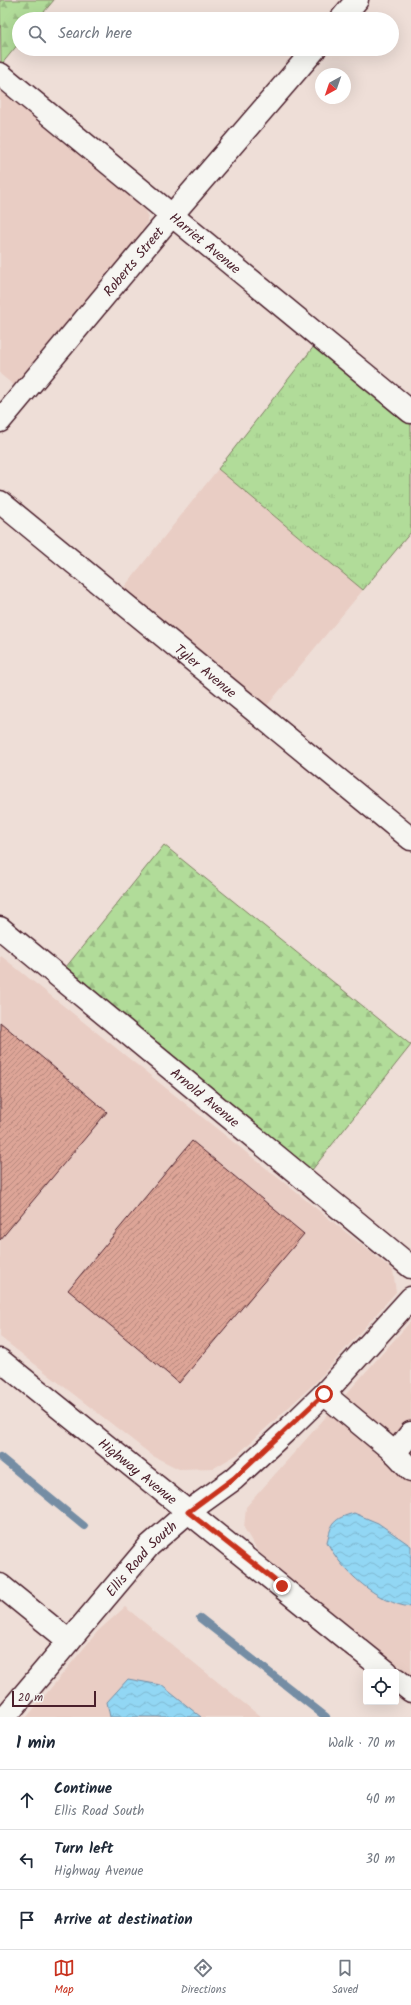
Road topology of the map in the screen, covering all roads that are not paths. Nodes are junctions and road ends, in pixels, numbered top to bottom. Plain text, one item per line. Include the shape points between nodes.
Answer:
1 (358, 0) edge
2 (347, 12) edge
3 (309, 56) edge
4 (0, 74) edge
5 (172, 215) junction
6 (411, 412) edge
7 (0, 421) edge
8 (0, 502) edge
9 (411, 839) edge
10 (0, 928) edge
11 (411, 1267) edge
12 (411, 1298) edge
13 (0, 1360) edge
14 (324, 1394) junction
15 (411, 1433) edge
16 (395, 1453) junction
17 (411, 1470) edge
18 (188, 1512) junction
19 (0, 1585) edge
20 (69, 1641) junction
21 (383, 1669) edge
22 (399, 1681) edge
23 (411, 1691) edge
24 (4, 1717) edge

1 - 2 street
3 - 5 street, Roberts Street
4 - 5 street, Harriet Avenue
5 - 6 street, Harriet Avenue
5 - 7 street, Roberts Street
8 - 9 street, Tyler Avenue
10 - 11 street, Arnold Avenue
12 - 14 street, Ellis Road South
13 - 18 street, Highway Avenue
14 - 16 street
14 - 18 street, Ellis Road South via 234,1478
15 - 16 street
16 - 17 street
18 - 20 street, Ellis Road South via 149,1546
18 - 21 street, Highway Avenue
19 - 20 street
20 - 24 street, Ellis Road South
22 - 23 street

